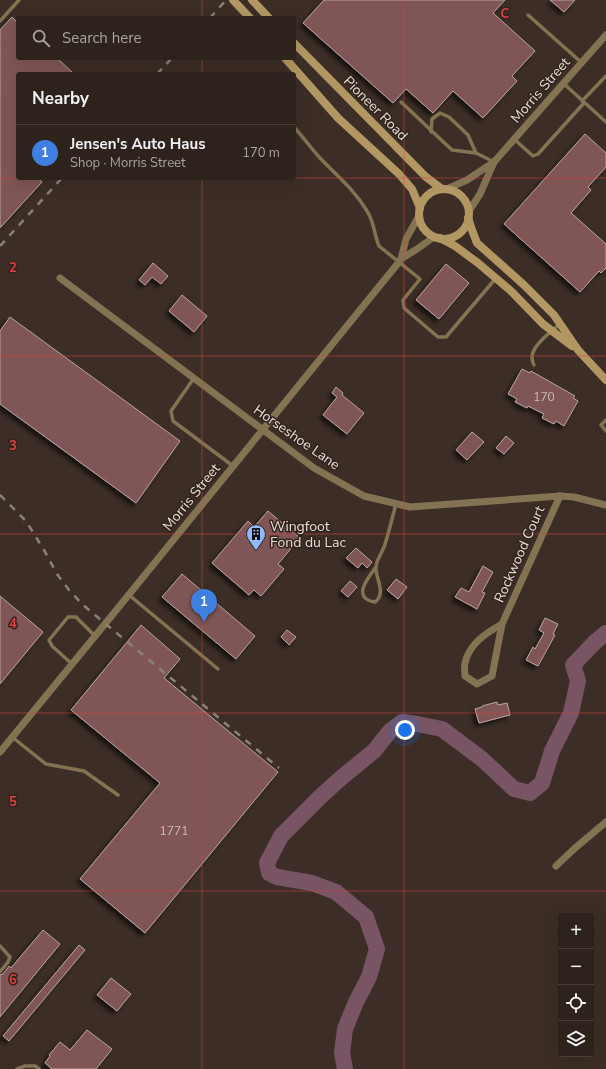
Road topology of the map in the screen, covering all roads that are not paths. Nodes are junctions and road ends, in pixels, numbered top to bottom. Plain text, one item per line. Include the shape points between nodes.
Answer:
1 (19, 0) edge
2 (233, 0) edge
3 (252, 0) edge
4 (528, 15) dead end
5 (248, 16) edge
6 (268, 16) edge
7 (0, 21) edge
8 (606, 35) edge
9 (296, 45) edge
10 (287, 60) edge
11 (582, 63) junction
12 (606, 76) edge
13 (563, 83) junction
14 (401, 102) dead end
15 (583, 102) junction
16 (605, 120) edge
17 (296, 129) edge
18 (431, 132) junction
19 (514, 139) junction
20 (476, 153) junction
21 (494, 162) junction
22 (444, 189) junction
23 (419, 212) junction
24 (468, 215) junction
25 (437, 238) junction
26 (400, 260) junction
27 (60, 278) dead end
28 (496, 278) junction
29 (560, 324) junction
30 (552, 331) junction
31 (578, 350) junction
32 (534, 365) dead end
33 (194, 378) junction
34 (606, 380) edge
35 (606, 420) edge
36 (262, 430) junction
37 (606, 431) edge
38 (233, 466) junction
39 (560, 496) junction
40 (396, 503) junction
41 (606, 505) edge
42 (376, 566) junction
43 (129, 595) junction
44 (502, 624) junction
45 (95, 636) junction
46 (72, 664) junction
47 (218, 669) dead end
48 (12, 737) junction
49 (0, 752) edge
50 (118, 795) dead end
51 (606, 822) edge
52 (556, 866) dead end
53 (0, 946) edge
54 (0, 972) edge
55 (16, 1069) edge
56 (39, 1069) edge

1 - 7 lane
2 - 5 main road
3 - 6 main road
4 - 11 lane
8 - 11 street, Morris Street
9 - 22 main road, Pioneer Road via 426,177
10 - 23 main road via 338,118 399,174 412,189
11 - 13 street, Morris Street
12 - 15 lane
13 - 15 lane
13 - 19 street, Morris Street
14 - 18 lane
15 - 16 lane
15 - 19 lane via 538,154 533,156
17 - 26 lane via 356,194 368,212 379,246
18 - 20 lane via 452,150
18 - 20 lane via 432,119 440,113 449,117 468,135
19 - 21 street, Morris Street
20 - 21 lane
21 - 22 street, Morris Street via 467,180
21 - 24 street, Morris Street
22 - 23 main road via 428,195
22 - 24 main road via 459,194 465,201
23 - 25 main road via 425,230
23 - 26 street, Morris Street
24 - 25 main road via 466,226 461,232 448,238
24 - 29 main road via 477,243 524,285
25 - 26 street, Morris Street
25 - 28 main road via 455,246
26 - 28 lane via 420,279 402,300 404,308 438,337 446,336
26 - 36 street, Morris Street
27 - 33 street, Horseshoe Lane
28 - 30 main road
29 - 30 lane
29 - 31 main road
30 - 31 main road
30 - 32 lane via 534,351
31 - 34 main road
33 - 36 street, Horseshoe Lane
33 - 38 lane via 171,411 173,420
35 - 37 lane via 601,425
36 - 38 street, Morris Street
36 - 40 street, Horseshoe Lane via 314,468 351,489 364,496
38 - 43 street, Morris Street
39 - 40 street, Horseshoe Lane via 410,506
39 - 41 street, Horseshoe Lane
39 - 44 street, Rockwood Court
40 - 42 lane
42 - 42 lane via 380,593 374,602 366,600 363,587
43 - 45 street, Morris Street
43 - 47 lane
44 - 44 street, Rockwood Court via 487,632 471,648 464,663 465,676 477,684 492,676
45 - 46 street, Morris Street
45 - 46 lane via 76,617 68,617 49,640
46 - 48 street, Morris Street
48 - 49 street, Morris Street
48 - 50 lane via 46,764 84,771
51 - 52 street
53 - 54 lane via 10,957
55 - 56 lane via 35,1066

